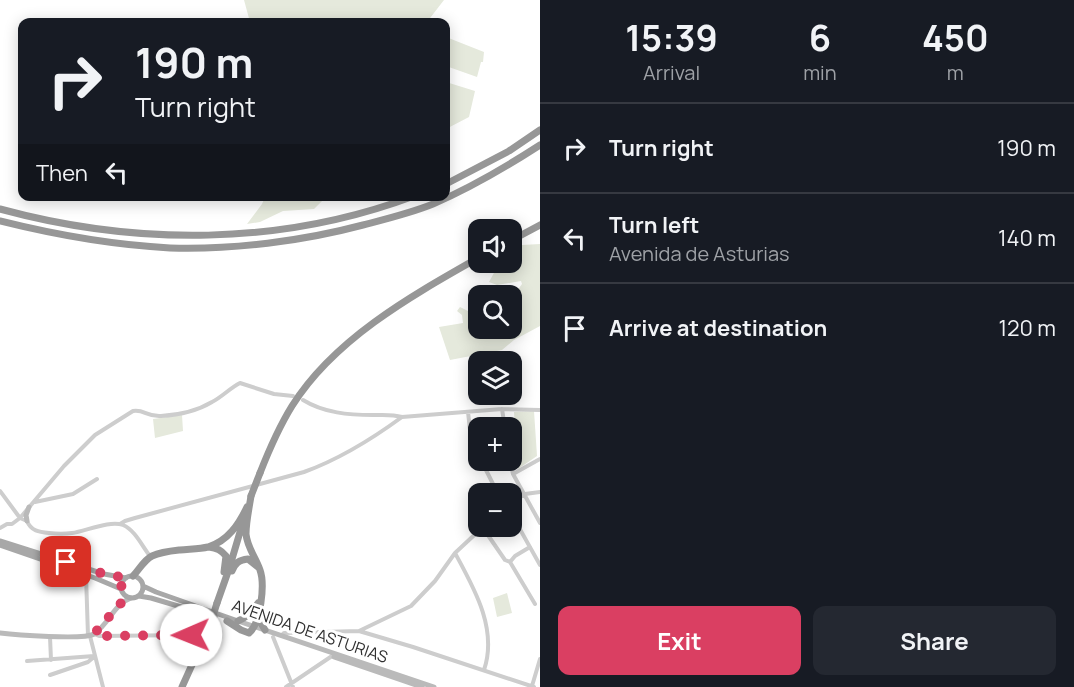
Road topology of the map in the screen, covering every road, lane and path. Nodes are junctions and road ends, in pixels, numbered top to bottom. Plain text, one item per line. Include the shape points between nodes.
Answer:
1 (540, 130) edge
2 (540, 145) edge
3 (450, 182) edge
4 (450, 196) edge
5 (401, 201) edge
6 (439, 201) edge
7 (0, 208) edge
8 (0, 221) edge
9 (540, 225) edge
10 (522, 235) edge
11 (468, 264) edge
12 (294, 396) dead end
13 (303, 400) dead end
14 (502, 409) junction
15 (540, 410) edge
16 (468, 412) junction
17 (402, 417) junction
18 (469, 417) edge
19 (503, 417) edge
20 (540, 459) edge
21 (512, 471) edge
22 (513, 474) junction
23 (98, 478) dead end
24 (0, 491) edge
25 (540, 492) edge
26 (525, 494) junction
27 (251, 496) junction
28 (522, 496) edge
29 (35, 502) junction
30 (29, 507) joint
31 (23, 520) junction
32 (0, 522) edge
33 (540, 523) edge
34 (6, 524) junction
35 (120, 524) junction
36 (0, 528) edge
37 (522, 533) edge
38 (472, 537) edge
39 (490, 537) edge
40 (0, 543) edge
41 (209, 547) junction
42 (530, 547) junction
43 (455, 553) junction
44 (150, 557) junction
45 (510, 562) junction
46 (143, 565) junction
47 (540, 565) edge
48 (260, 570) junction
49 (86, 574) junction
50 (129, 577) junction
51 (142, 584) junction
52 (122, 591) junction
53 (139, 596) junction
54 (131, 598) junction
55 (261, 598) junction
56 (121, 603) junction
57 (217, 603) junction
58 (535, 604) dead end
59 (242, 619) junction
60 (227, 621) joint
61 (255, 625) junction
62 (265, 630) joint
63 (358, 631) junction
64 (0, 633) edge
65 (90, 635) junction
66 (191, 635) dead end
67 (50, 636) junction
68 (281, 636) junction
69 (273, 637) junction
70 (94, 656) junction
71 (332, 656) junction
72 (540, 659) edge
73 (51, 660) junction
74 (27, 661) dead end
75 (484, 670) junction
76 (50, 675) dead end
77 (292, 685) edge
78 (103, 687) edge
79 (182, 687) edge
80 (286, 687) edge
81 (422, 687) edge
82 (434, 687) edge
83 (532, 687) edge

1 - 3 highway
2 - 4 highway
5 - 7 highway via 315,225 202,237 69,225
6 - 8 highway via 341,231 279,242 205,248 117,243
9 - 10 highway
11 - 27 highway, bridge via 370,325 336,353 292,406 272,442
12 - 29 street via 240,383 195,410 163,416 134,411 95,435
13 - 17 street via 336,412
14 - 15 street
14 - 16 street
14 - 19 street
16 - 17 street
16 - 18 street
17 - 35 street via 327,464
20 - 22 street
21 - 22 street
22 - 26 street
23 - 29 street via 73,494
24 - 31 street
25 - 26 street
26 - 28 street
26 - 33 street
27 - 41 highway via 234,530
27 - 48 highway via 246,535
27 - 57 highway
29 - 30 street
30 - 31 main road
31 - 34 street
31 - 35 street via 34,531 54,534
32 - 34 street
34 - 36 street
35 - 44 street via 134,533
37 - 42 street
38 - 43 street
39 - 45 street
40 - 49 main road
40 - 50 main road via 104,574
41 - 44 highway
41 - 57 highway via 226,556
42 - 45 street
42 - 47 street
43 - 63 street via 411,606
43 - 75 street via 480,602 489,651
44 - 46 highway
45 - 58 street
46 - 50 highway
46 - 51 highway
48 - 55 highway
48 - 57 highway via 248,560 237,562
49 - 52 main road
49 - 65 street
50 - 51 main road via 137,577
50 - 52 main road via 121,584
51 - 53 main road
51 - 59 main road, AVENIDA DE ASTURIAS via 189,604
52 - 54 main road
52 - 56 main road
53 - 54 main road
53 - 60 main road, AVENIDA DE ASTURIAS
54 - 56 main road
55 - 59 highway
55 - 61 highway
56 - 65 main road
57 - 79 highway, bridge
59 - 61 highway via 251,619
60 - 61 highway via 246,633
61 - 62 highway
61 - 69 main road, AVENIDA DE ASTURIAS
62 - 68 main road, AVENIDA DE ASTURIAS
63 - 68 street
63 - 75 street
64 - 67 main road
65 - 66 street
65 - 67 main road
65 - 70 street
67 - 73 street
68 - 82 main road, AVENIDA DE ASTURIAS
69 - 71 main road, AVENIDA DE ASTURIAS
69 - 77 street
70 - 73 street
70 - 76 street via 88,662
70 - 78 street
71 - 77 street
71 - 81 main road, AVENIDA DE ASTURIAS
72 - 83 street
73 - 74 street
75 - 83 street
77 - 80 street

